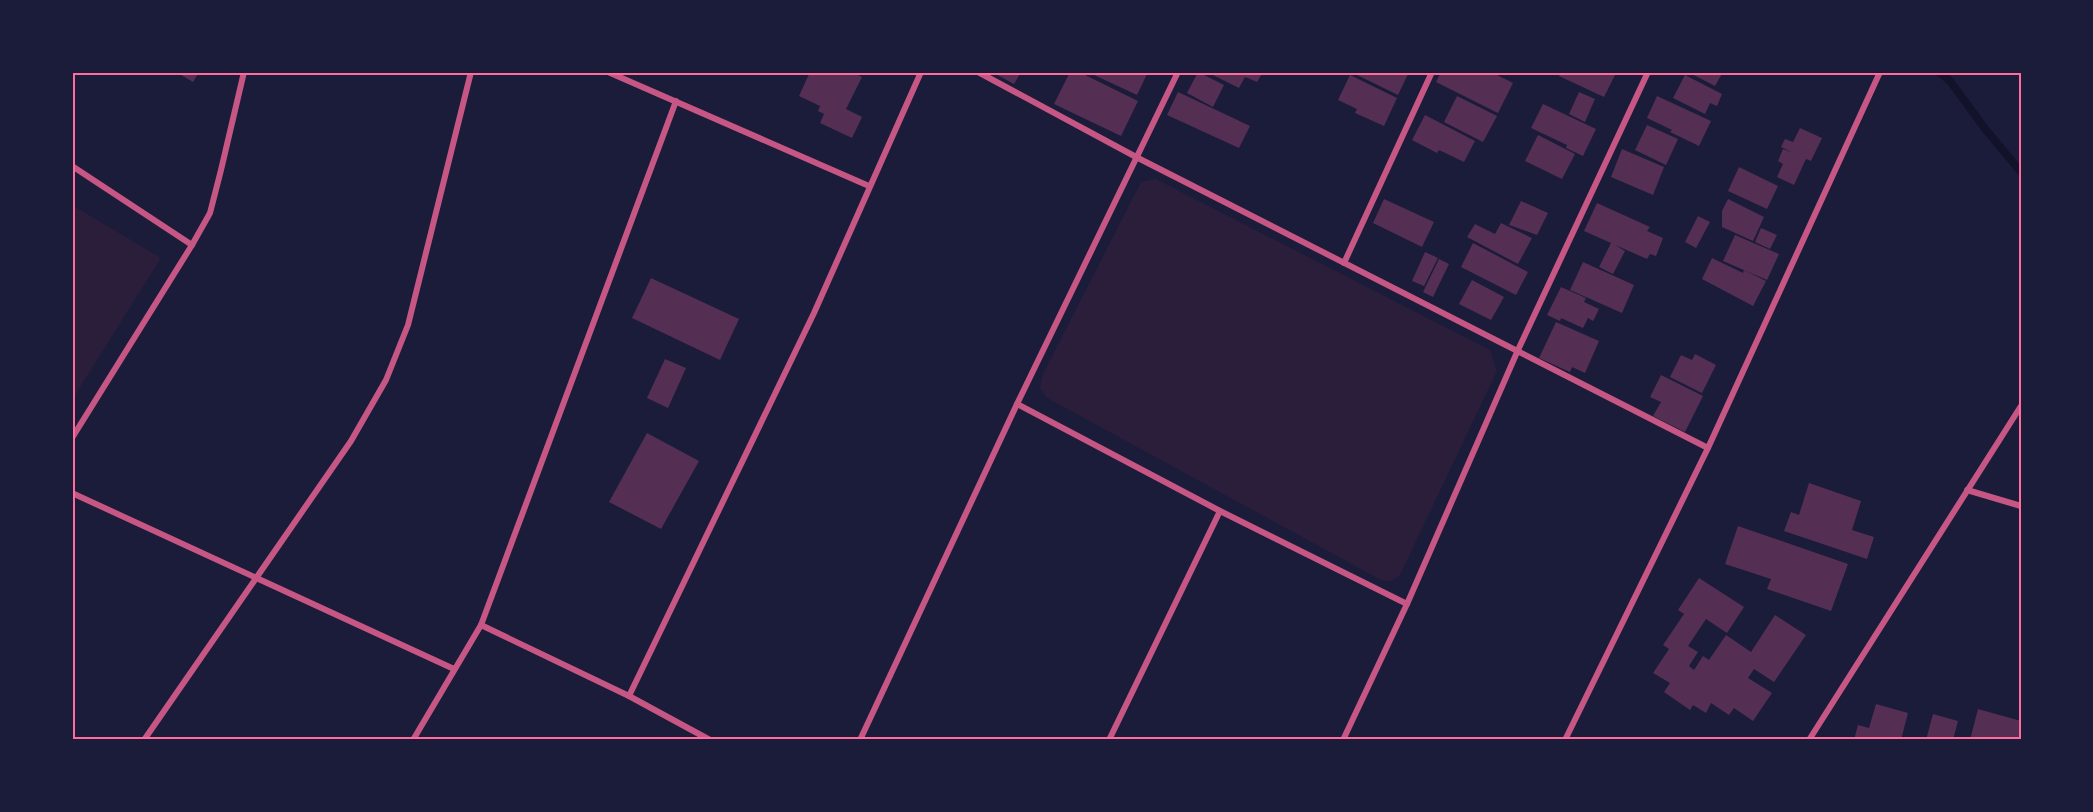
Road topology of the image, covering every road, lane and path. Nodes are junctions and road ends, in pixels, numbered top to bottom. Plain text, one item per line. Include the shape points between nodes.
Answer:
1 (244, 72) edge
2 (471, 72) edge
3 (608, 72) edge
4 (921, 72) edge
5 (978, 72) edge
6 (1178, 72) edge
7 (1432, 72) edge
8 (1648, 72) edge
9 (1880, 72) edge
10 (676, 101) junction
11 (1138, 158) junction
12 (72, 166) edge
13 (869, 186) junction
14 (192, 246) junction
15 (1344, 263) junction
16 (1518, 350) junction
17 (1017, 404) junction
18 (2021, 406) edge
19 (72, 438) edge
20 (1708, 448) junction
21 (1967, 490) junction
22 (72, 493) edge
23 (2021, 506) edge
24 (1220, 511) junction
25 (255, 579) junction
26 (1407, 604) junction
27 (481, 625) junction
28 (454, 669) junction
29 (629, 696) junction
30 (144, 740) edge
31 (413, 740) edge
32 (710, 740) edge
33 (860, 740) edge
34 (1108, 740) edge
35 (1343, 740) edge
36 (1565, 740) edge
37 (1809, 740) edge

1 - 14 street via 210,213
2 - 25 street via 408,325 386,380 351,441
3 - 10 street
4 - 13 street
5 - 11 street
6 - 11 street
7 - 15 street
8 - 16 street
9 - 20 street
10 - 13 street
10 - 27 street
11 - 15 street
11 - 17 street
12 - 14 street
13 - 29 street via 814,313
14 - 19 street
15 - 16 street
16 - 20 street
16 - 26 street
17 - 24 street
17 - 33 street
18 - 21 street
20 - 36 street
21 - 23 street
21 - 37 street
22 - 25 street
24 - 26 street
24 - 34 street
25 - 28 street
25 - 30 street
26 - 35 street
27 - 28 street
27 - 29 street
28 - 31 street
29 - 32 street

